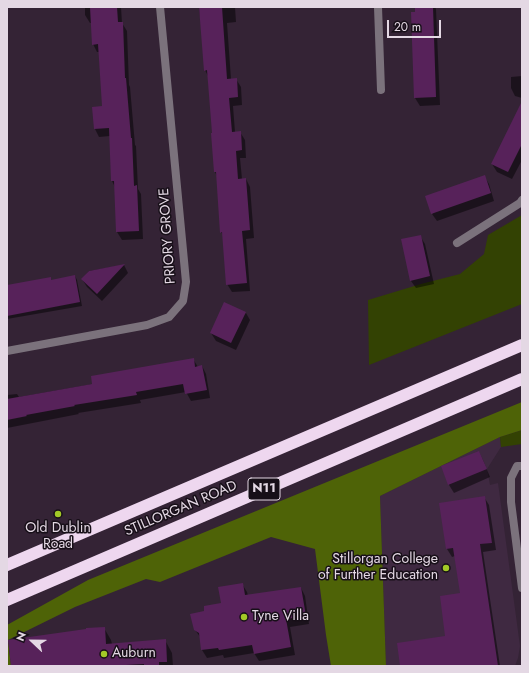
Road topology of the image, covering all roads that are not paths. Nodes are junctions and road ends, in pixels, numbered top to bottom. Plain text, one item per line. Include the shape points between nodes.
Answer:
1 (160, 7) edge
2 (378, 7) edge
3 (381, 90) dead end
4 (522, 200) edge
5 (457, 243) dead end
6 (522, 346) edge
7 (7, 351) edge
8 (522, 379) edge
9 (522, 466) edge
10 (7, 565) edge
11 (522, 588) edge
12 (7, 600) edge

1 - 7 street, PRIORY GROVE via 186,282 183,301 169,317 147,325
2 - 3 street
4 - 5 street
6 - 10 highway, STILLORGAN ROAD / N11
8 - 12 highway, STILLORGAN ROAD / N11
9 - 11 street via 517,466 511,478 511,502

